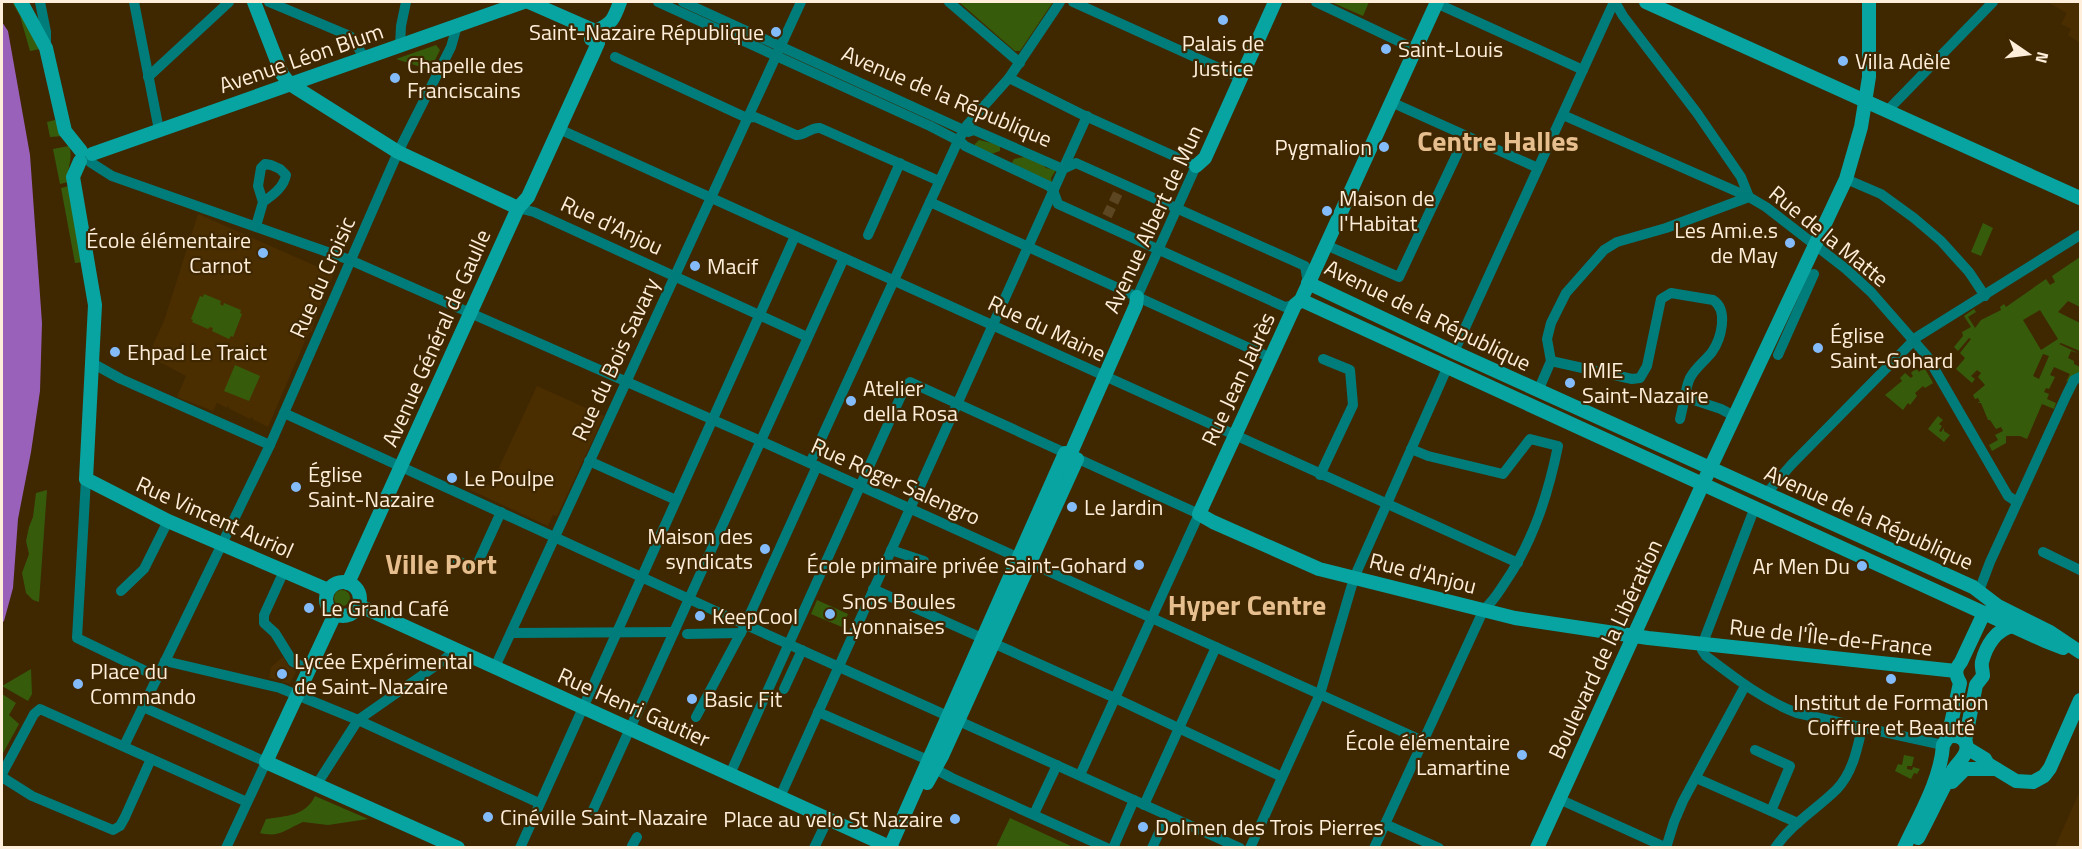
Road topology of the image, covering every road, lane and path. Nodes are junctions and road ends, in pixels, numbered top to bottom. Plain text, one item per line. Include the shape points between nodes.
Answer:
1 (21, 2) edge
2 (40, 2) edge
3 (134, 2) edge
4 (229, 2) edge
5 (254, 2) edge
6 (269, 2) edge
7 (406, 2) edge
8 (524, 2) edge
9 (529, 2) edge
10 (621, 2) edge
11 (658, 2) edge
12 (683, 2) edge
13 (801, 2) edge
14 (949, 2) edge
15 (1060, 2) edge
16 (1073, 2) edge
17 (1275, 2) edge
18 (1316, 2) edge
19 (1437, 2) edge
20 (1615, 2) edge
21 (1646, 2) edge
22 (1869, 2) edge
23 (1993, 2) edge
24 (457, 26) junction
25 (595, 31) junction
26 (781, 45) junction
27 (400, 46) junction
28 (46, 48) junction
29 (1415, 49) junction
30 (605, 54) junction
31 (776, 57) junction
32 (365, 58) junction
33 (1020, 63) junction
34 (1583, 70) junction
35 (148, 77) junction
36 (1010, 78) junction
37 (1241, 78) junction
38 (290, 84) junction
39 (1865, 101) junction
40 (1391, 102) junction
41 (1887, 111) junction
42 (1563, 115) junction
43 (1087, 116) junction
44 (747, 118) junction
45 (559, 129) junction
46 (159, 130) junction
47 (964, 130) junction
48 (958, 141) junction
49 (398, 152) junction
50 (1457, 154) tunnel mouth
51 (86, 157) junction
52 (900, 163) junction
53 (1196, 166) junction
54 (1538, 168) junction
55 (1063, 169) junction
56 (1846, 179) junction
57 (939, 181) junction
58 (1053, 190) junction
59 (711, 197) junction
60 (1749, 197) junction
61 (2080, 198) edge
62 (263, 202) dead end
63 (930, 202) junction
64 (518, 208) junction
65 (1177, 208) junction
66 (256, 226) junction
67 (868, 235) dead end
68 (2080, 235) edge
69 (795, 236) junction
70 (1326, 244) junction
71 (1814, 244) junction
72 (1033, 250) junction
73 (1157, 250) junction
74 (844, 258) junction
75 (351, 261) junction
76 (1814, 274) dead end
77 (674, 276) junction
78 (894, 280) junction
79 (1308, 283) junction
80 (1985, 296) junction
81 (1137, 297) junction
82 (1298, 302) junction
83 (470, 313) junction
84 (759, 317) junction
85 (992, 325) junction
86 (807, 339) junction
87 (1913, 341) junction
88 (1454, 352) junction
89 (1778, 355) dead end
90 (1271, 358) junction
91 (1323, 359) dead end
92 (1551, 361) junction
93 (92, 363) junction
94 (1448, 366) junction
95 (1105, 377) junction
96 (2080, 377) edge
97 (626, 382) junction
98 (1538, 391) junction
99 (1684, 397) junction
100 (956, 407) junction
101 (284, 413) junction
102 (1734, 416) junction
103 (1680, 419) dead end
104 (712, 420) junction
105 (1235, 435) junction
106 (761, 441) junction
107 (270, 445) junction
108 (1411, 449) junction
109 (1071, 456) junction
110 (589, 461) junction
111 (813, 465) junction
112 (400, 466) junction
113 (1710, 468) junction
114 (1320, 475) junction
115 (86, 479) junction
116 (861, 486) junction
117 (1700, 491) junction
118 (1766, 494) junction
119 (676, 500) junction
120 (2017, 502) junction
121 (1386, 504) junction
122 (1755, 507) junction
123 (910, 508) junction
124 (501, 512) junction
125 (1199, 514) junction
126 (168, 521) junction
127 (554, 536) junction
128 (222, 544) junction
129 (891, 550) junction
130 (2043, 552) dead end
131 (456, 560) dead end
132 (1024, 560) junction
133 (924, 561) dead end
134 (1518, 563) junction
135 (2080, 569) edge
136 (284, 571) junction
137 (641, 578) junction
138 (1354, 578) junction
139 (348, 582) junction
140 (873, 589) junction
141 (328, 590) junction
142 (121, 591) dead end
143 (1979, 591) junction
144 (692, 601) junction
145 (358, 605) junction
146 (1484, 609) junction
147 (1984, 613) junction
148 (334, 614) junction
149 (1152, 618) junction
150 (2013, 626) junction
151 (743, 629) junction
152 (617, 631) junction
153 (674, 632) junction
154 (511, 633) junction
155 (687, 634) dead end
156 (1634, 636) junction
157 (988, 640) junction
158 (2061, 640) junction
159 (786, 644) junction
160 (1702, 644) junction
161 (1216, 647) junction
162 (455, 649) junction
163 (802, 651) junction
164 (2080, 653) edge
165 (165, 661) junction
166 (1981, 665) junction
167 (839, 666) junction
168 (495, 667) junction
169 (308, 669) junction
170 (1959, 672) junction
171 (158, 677) junction
172 (1976, 685) junction
173 (1745, 687) junction
174 (784, 689) dead end
175 (296, 694) junction
176 (1320, 694) junction
177 (1115, 698) junction
178 (2080, 700) edge
179 (143, 707) junction
180 (582, 707) junction
181 (818, 712) junction
182 (696, 717) dead end
183 (953, 718) junction
184 (358, 720) junction
185 (1179, 728) junction
186 (1862, 728) junction
187 (630, 729) junction
188 (1423, 741) junction
189 (1945, 745) junction
190 (124, 746) junction
191 (1755, 750) dead end
192 (1964, 751) junction
193 (151, 759) junction
194 (266, 762) junction
195 (931, 765) junction
196 (1057, 765) junction
197 (1992, 767) junction
198 (730, 774) junction
199 (2, 775) edge
200 (1080, 776) junction
201 (1282, 777) junction
202 (1696, 778) junction
203 (317, 784) junction
204 (1945, 786) junction
205 (780, 797) junction
206 (1559, 799) junction
207 (247, 802) junction
208 (539, 803) junction
209 (1139, 803) junction
210 (593, 810) dead end
211 (1771, 811) junction
212 (1034, 814) junction
213 (1167, 815) junction
214 (828, 819) junction
215 (1798, 823) junction
216 (1385, 824) junction
217 (893, 847) edge
218 (1667, 847) edge
219 (226, 848) edge
220 (458, 848) edge
221 (520, 848) edge
222 (814, 848) edge
223 (1107, 848) edge
224 (1113, 848) edge
225 (1152, 848) edge
226 (1240, 848) edge
227 (1250, 848) edge
228 (1374, 848) edge
229 (1439, 848) edge
230 (1537, 848) edge
231 (1775, 848) edge
232 (1904, 848) edge
233 (1913, 848) edge

1 - 28 street
2 - 28 street
3 - 35 street
4 - 35 street
5 - 38 street via 282,74
6 - 32 street via 350,36
7 - 27 street
8 - 24 street, Avenue Léon Blum
9 - 25 street
10 - 25 street, Avenue Général de Gaulle via 608,26
11 - 31 street, Avenue de la République
12 - 26 street, Avenue de la République
13 - 26 street, Rue du Bois Savary
14 - 33 street
15 - 33 street
16 - 37 street
17 - 37 street, Avenue Albert de Mun
18 - 29 street
19 - 29 street, Rue Jean Jaurès
19 - 34 street
20 - 34 street
20 - 60 street, Rue de la Matte via 1723,149
21 - 39 street
22 - 39 street, Boulevard de la Libération via 1869,77
23 - 41 street
24 - 27 street, Avenue Léon Blum
24 - 49 street, Rue du Croisic via 451,48
25 - 30 street, Avenue Général de Gaulle
25 - 64 street, Avenue Général de Gaulle via 519,193
26 - 31 street, Rue du Bois Savary
26 - 47 street, Avenue de la République
27 - 32 street, Avenue Léon Blum
28 - 51 street via 65,131
29 - 40 street, Rue Jean Jaurès
30 - 44 street
30 - 45 street, Avenue Général de Gaulle
31 - 44 street, Rue du Bois Savary
31 - 48 street, Avenue de la République
32 - 38 street, Avenue Léon Blum
33 - 36 street
34 - 42 street
35 - 46 street
36 - 43 street
36 - 47 street
37 - 53 street, Avenue Albert de Mun via 1205,158
38 - 46 street, Avenue Léon Blum
38 - 49 street, Rue d'Anjou
39 - 41 street
39 - 56 street, Boulevard de la Libération
40 - 54 street via 1464,139
40 - 70 street, Rue Jean Jaurès
41 - 61 street
42 - 54 street
42 - 60 street
43 - 53 street
43 - 55 street
44 - 52 street via 755,117 796,135 820,128
44 - 59 street, Rue du Bois Savary
45 - 59 street, Rue du Maine
45 - 64 street, Avenue Général de Gaulle via 528,197
46 - 51 street, Avenue Léon Blum
47 - 48 street
47 - 55 street, Avenue de la République via 974,130
48 - 57 street
48 - 58 street, Avenue de la République
49 - 64 street, Rue d'Anjou
49 - 75 street, Rue du Croisic
50 - 70 street via 1399,277
51 - 66 street, Rue Roger Salengro via 112,176
51 - 93 street via 73,177 95,305
52 - 57 street
52 - 67 street
53 - 65 street, Avenue Albert de Mun
54 - 88 street
55 - 58 street
55 - 65 street, Avenue de la République via 1076,163 1121,188
56 - 71 street, Boulevard de la Libération
56 - 80 street via 1881,194 1914,218 1941,241
57 - 63 street
58 - 72 street
58 - 73 street, Avenue de la République via 1058,204 1105,221
59 - 69 street, Rue du Maine
59 - 77 street, Rue du Bois Savary
60 - 71 street, Rue de la Matte
60 - 92 street via 1617,242 1604,250 1566,293 1551,323 1547,339
62 - 66 street
63 - 72 street
63 - 78 street
64 - 77 street, Rue d'Anjou
64 - 83 street, Avenue Général de Gaulle
65 - 73 street, Avenue Albert de Mun
65 - 79 street, Avenue de la République via 1305,266
66 - 75 street, Rue Roger Salengro
68 - 80 street
69 - 74 street, Rue du Maine
69 - 84 street
70 - 79 street, Rue Jean Jaurès
71 - 87 street, Rue de la Matte via 1871,292
71 - 102 street, Boulevard de la Libération
72 - 81 street
72 - 85 street
73 - 81 street, Avenue Albert de Mun
73 - 82 street, Avenue de la République via 1285,307
74 - 78 street, Rue du Maine
74 - 86 street
75 - 83 street, Rue Roger Salengro
75 - 101 street, Rue du Croisic
76 - 89 street
77 - 84 street, Rue d'Anjou
77 - 97 street, Rue du Bois Savary
78 - 85 street, Rue du Maine
78 - 111 street
79 - 82 street, Rue Jean Jaurès
79 - 88 street, Avenue de la République
80 - 87 street
81 - 90 street
81 - 95 street, Avenue Albert de Mun
82 - 90 street, Rue Jean Jaurès
82 - 94 street, Avenue de la République
83 - 97 street, Rue Roger Salengro
83 - 112 street, Avenue Général de Gaulle
84 - 86 street, Rue d'Anjou
84 - 104 street
85 - 95 street, Rue du Maine
85 - 100 street
86 - 106 street
87 - 118 street
87 - 120 street, Rue de la Matte via 1938,372 2008,496
88 - 98 street, Avenue de la République
90 - 105 street, Rue Jean Jaurès
91 - 114 street via 1350,370 1353,405
92 - 98 street
92 - 99 street via 1640,378 1647,366 1661,299 1671,293 1713,300 1723,314 1720,328 1713,351 1691,376
93 - 107 street
93 - 115 street
94 - 108 street
94 - 117 street, Avenue de la République
95 - 105 street, Rue du Maine
95 - 109 street, Avenue Albert de Mun
96 - 120 street via 2074,380
97 - 104 street, Rue Roger Salengro
97 - 110 street, Rue du Bois Savary
98 - 113 street, Avenue de la République
99 - 102 street
99 - 103 street
100 - 109 street, Rue d'Anjou
100 - 116 street, Rue d'Anjou via 910,382
100 - 123 street
101 - 107 street, Rue du Croisic
101 - 112 street
102 - 113 street, Boulevard de la Libération
104 - 106 street, Rue Roger Salengro
104 - 119 street
105 - 114 street, Rue du Maine
105 - 125 street, Rue Jean Jaurès
106 - 111 street, Rue Roger Salengro
106 - 144 street
107 - 128 street, Rue du Croisic
108 - 121 street
108 - 134 street via 1503,474 1530,439 1558,446 1539,518
109 - 125 street, Rue d'Anjou
109 - 132 street, Avenue Albert de Mun
110 - 119 street
110 - 127 street, Rue du Bois Savary
111 - 116 street, Rue Roger Salengro
111 - 151 street
112 - 124 street
112 - 139 street, Avenue Général de Gaulle
113 - 117 street, Boulevard de la Libération
113 - 118 street, Avenue de la République
114 - 121 street, Rue du Maine
115 - 126 street, Rue Vincent Auriol
115 - 171 street via 76,638
116 - 123 street, Rue Roger Salengro
116 - 159 street
117 - 122 street, Avenue de la République
117 - 156 street, Boulevard de la Libération
118 - 143 street, Avenue de la République
119 - 137 street
120 - 143 street
121 - 134 street, Rue du Maine
121 - 138 street
122 - 147 street, Avenue de la République
122 - 160 street
123 - 129 street
123 - 132 street, Rue Roger Salengro
124 - 127 street
124 - 131 street via 475,569
125 - 138 street, Rue d'Anjou via 1319,569
125 - 149 street, Rue Jean Jaurès
126 - 128 street, Rue Vincent Auriol
126 - 142 street via 144,569
127 - 137 street
127 - 154 street, Rue du Bois Savary
128 - 136 street, Rue Vincent Auriol
128 - 165 street, Rue du Croisic
129 - 133 street
129 - 140 street
130 - 135 street
132 - 149 street, Rue Roger Salengro
132 - 157 street, Avenue Albert de Mun
134 - 146 street
136 - 141 street, Rue Vincent Auriol
136 - 169 street via 264,623 293,662
137 - 144 street
137 - 152 street
138 - 146 street, Rue d'Anjou
138 - 176 street
139 - 141 street via 336,583
139 - 145 street via 358,591
140 - 157 street
140 - 167 street
141 - 148 street via 326,601
143 - 158 street, Avenue de la République via 1998,606
144 - 151 street
144 - 153 street
145 - 148 street via 346,615
145 - 162 street, Rue Henri Gautier
146 - 156 street, Rue d'Anjou via 1515,618
146 - 188 street
147 - 150 street, Avenue de la République
147 - 158 street, Avenue de la République
147 - 170 street
148 - 169 street
149 - 161 street, Rue Roger Salengro
149 - 177 street, Rue Jean Jaurès
150 - 164 street, Avenue de la République
150 - 166 street via 1996,633
151 - 155 street
151 - 159 street
151 - 182 street
152 - 153 street
152 - 154 street
152 - 180 street
153 - 187 street
154 - 168 street, Rue du Bois Savary
156 - 160 street, Rue d'Anjou
156 - 206 street, Boulevard de la Libération
157 - 177 street
157 - 183 street, Avenue Albert de Mun
158 - 164 street, Avenue de la République
159 - 163 street
159 - 198 street
160 - 170 street, Rue de l'Île-de-France
160 - 173 street via 1706,656
161 - 176 street, Rue Roger Salengro
161 - 185 street
162 - 168 street, Rue Henri Gautier
162 - 184 street
163 - 167 street
163 - 174 street
165 - 171 street
165 - 175 street
166 - 170 street via 1971,659
166 - 172 street via 1983,676
167 - 181 street
167 - 183 street
168 - 180 street, Rue Henri Gautier
169 - 175 street
170 - 172 street via 1965,686
170 - 189 street
171 - 179 street
172 - 192 street
173 - 186 street via 1797,713
173 - 202 street
175 - 184 street
175 - 194 street
176 - 188 street, Rue Roger Salengro
176 - 201 street
177 - 185 street
177 - 200 street, Rue Jean Jaurès
178 - 197 street via 2050,768 2039,780 2016,781
179 - 190 street
179 - 194 street
180 - 187 street, Rue Henri Gautier
180 - 208 street
181 - 195 street
181 - 205 street
183 - 195 street, Avenue Albert de Mun
183 - 196 street
184 - 203 street
184 - 208 street
185 - 201 street
185 - 209 street
186 - 189 street
186 - 215 street via 1847,775
187 - 198 street, Rue Henri Gautier
187 - 210 street
188 - 216 street
189 - 192 street via 1950,759
189 - 192 street via 1959,736
189 - 232 street
190 - 193 street
190 - 199 street via 40,709
191 - 211 street via 1790,766
192 - 197 street via 1985,759
192 - 204 street
193 - 199 street via 125,817 113,830 32,796
193 - 207 street
194 - 203 street
194 - 207 street
195 - 212 street
195 - 217 street, Avenue Albert de Mun
196 - 200 street
196 - 212 street
197 - 204 street via 1965,769
198 - 205 street, Rue Henri Gautier
200 - 209 street
201 - 227 street
202 - 211 street
202 - 218 street via 1674,822
203 - 220 street
204 - 233 street
205 - 214 street, Rue Henri Gautier
206 - 218 street
206 - 230 street, Boulevard de la Libération
207 - 219 street
208 - 221 street
209 - 213 street
209 - 224 street
211 - 215 street
212 - 223 street
213 - 225 street
213 - 226 street
214 - 217 street, Rue Henri Gautier
214 - 222 street
215 - 231 street
216 - 228 street
216 - 229 street

